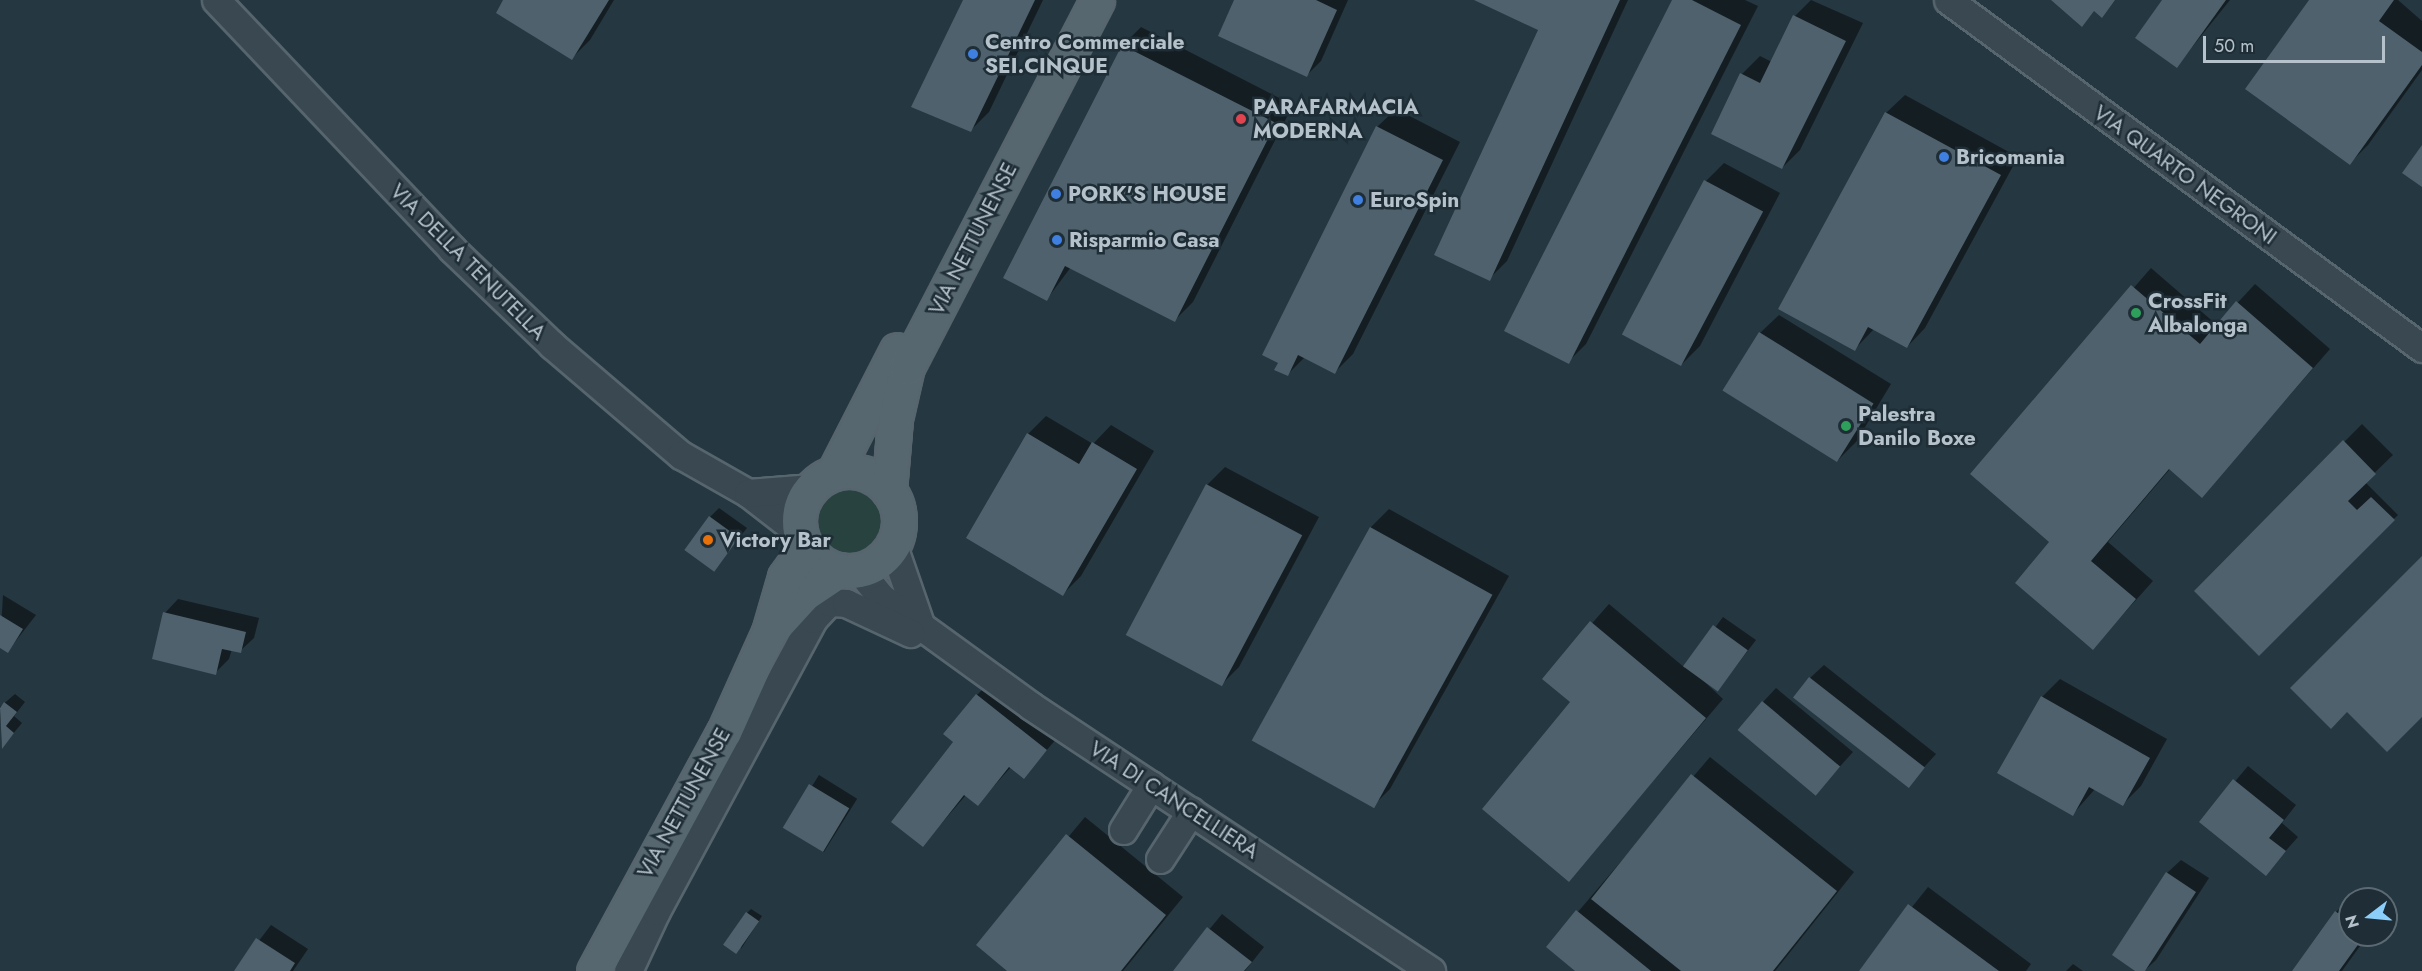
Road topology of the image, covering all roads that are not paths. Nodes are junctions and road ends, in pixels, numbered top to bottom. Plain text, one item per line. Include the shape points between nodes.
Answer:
1 (216, 0) edge
2 (1073, 0) edge
3 (1097, 0) edge
4 (1948, 0) edge
5 (2422, 348) edge
6 (823, 480) junction
7 (889, 491) junction
8 (748, 493) junction
9 (804, 541) junction
10 (893, 546) junction
11 (849, 570) junction
12 (928, 631) junction
13 (769, 632) junction
14 (1151, 785) junction
15 (1191, 811) junction
16 (1124, 830) dead end
17 (1160, 860) dead end
18 (594, 971) edge
19 (628, 971) edge
20 (1431, 971) edge

1 - 8 street, VIA DELLA TENUTELLA via 452,249 552,345 681,454
2 - 6 main road, VIA NETTUNENSE
3 - 7 main road, VIA NETTUNENSE via 907,367 895,419
4 - 5 street, VIA QUARTO NEGRONI
6 - 7 main road via 864,473
6 - 8 street
6 - 9 main road, VIA NETTUNENSE via 801,509
7 - 10 main road, VIA NETTUNENSE via 900,518
8 - 9 street, VIA DELLA TENUTELLA
9 - 11 main road via 816,558
9 - 13 main road, VIA NETTUNENSE via 785,577
10 - 11 main road, VIA NETTUNENSE via 879,562
10 - 12 street
11 - 12 street, VIA DI CANCELLIERA
11 - 13 main road, VIA NETTUNENSE via 804,594
12 - 14 street, VIA DI CANCELLIERA via 1031,706
12 - 19 street via 921,638 846,603 829,602 813,620
13 - 18 main road, VIA NETTUNENSE via 724,732
14 - 15 street, VIA DI CANCELLIERA
14 - 16 street
15 - 17 street
15 - 20 street, VIA DI CANCELLIERA

